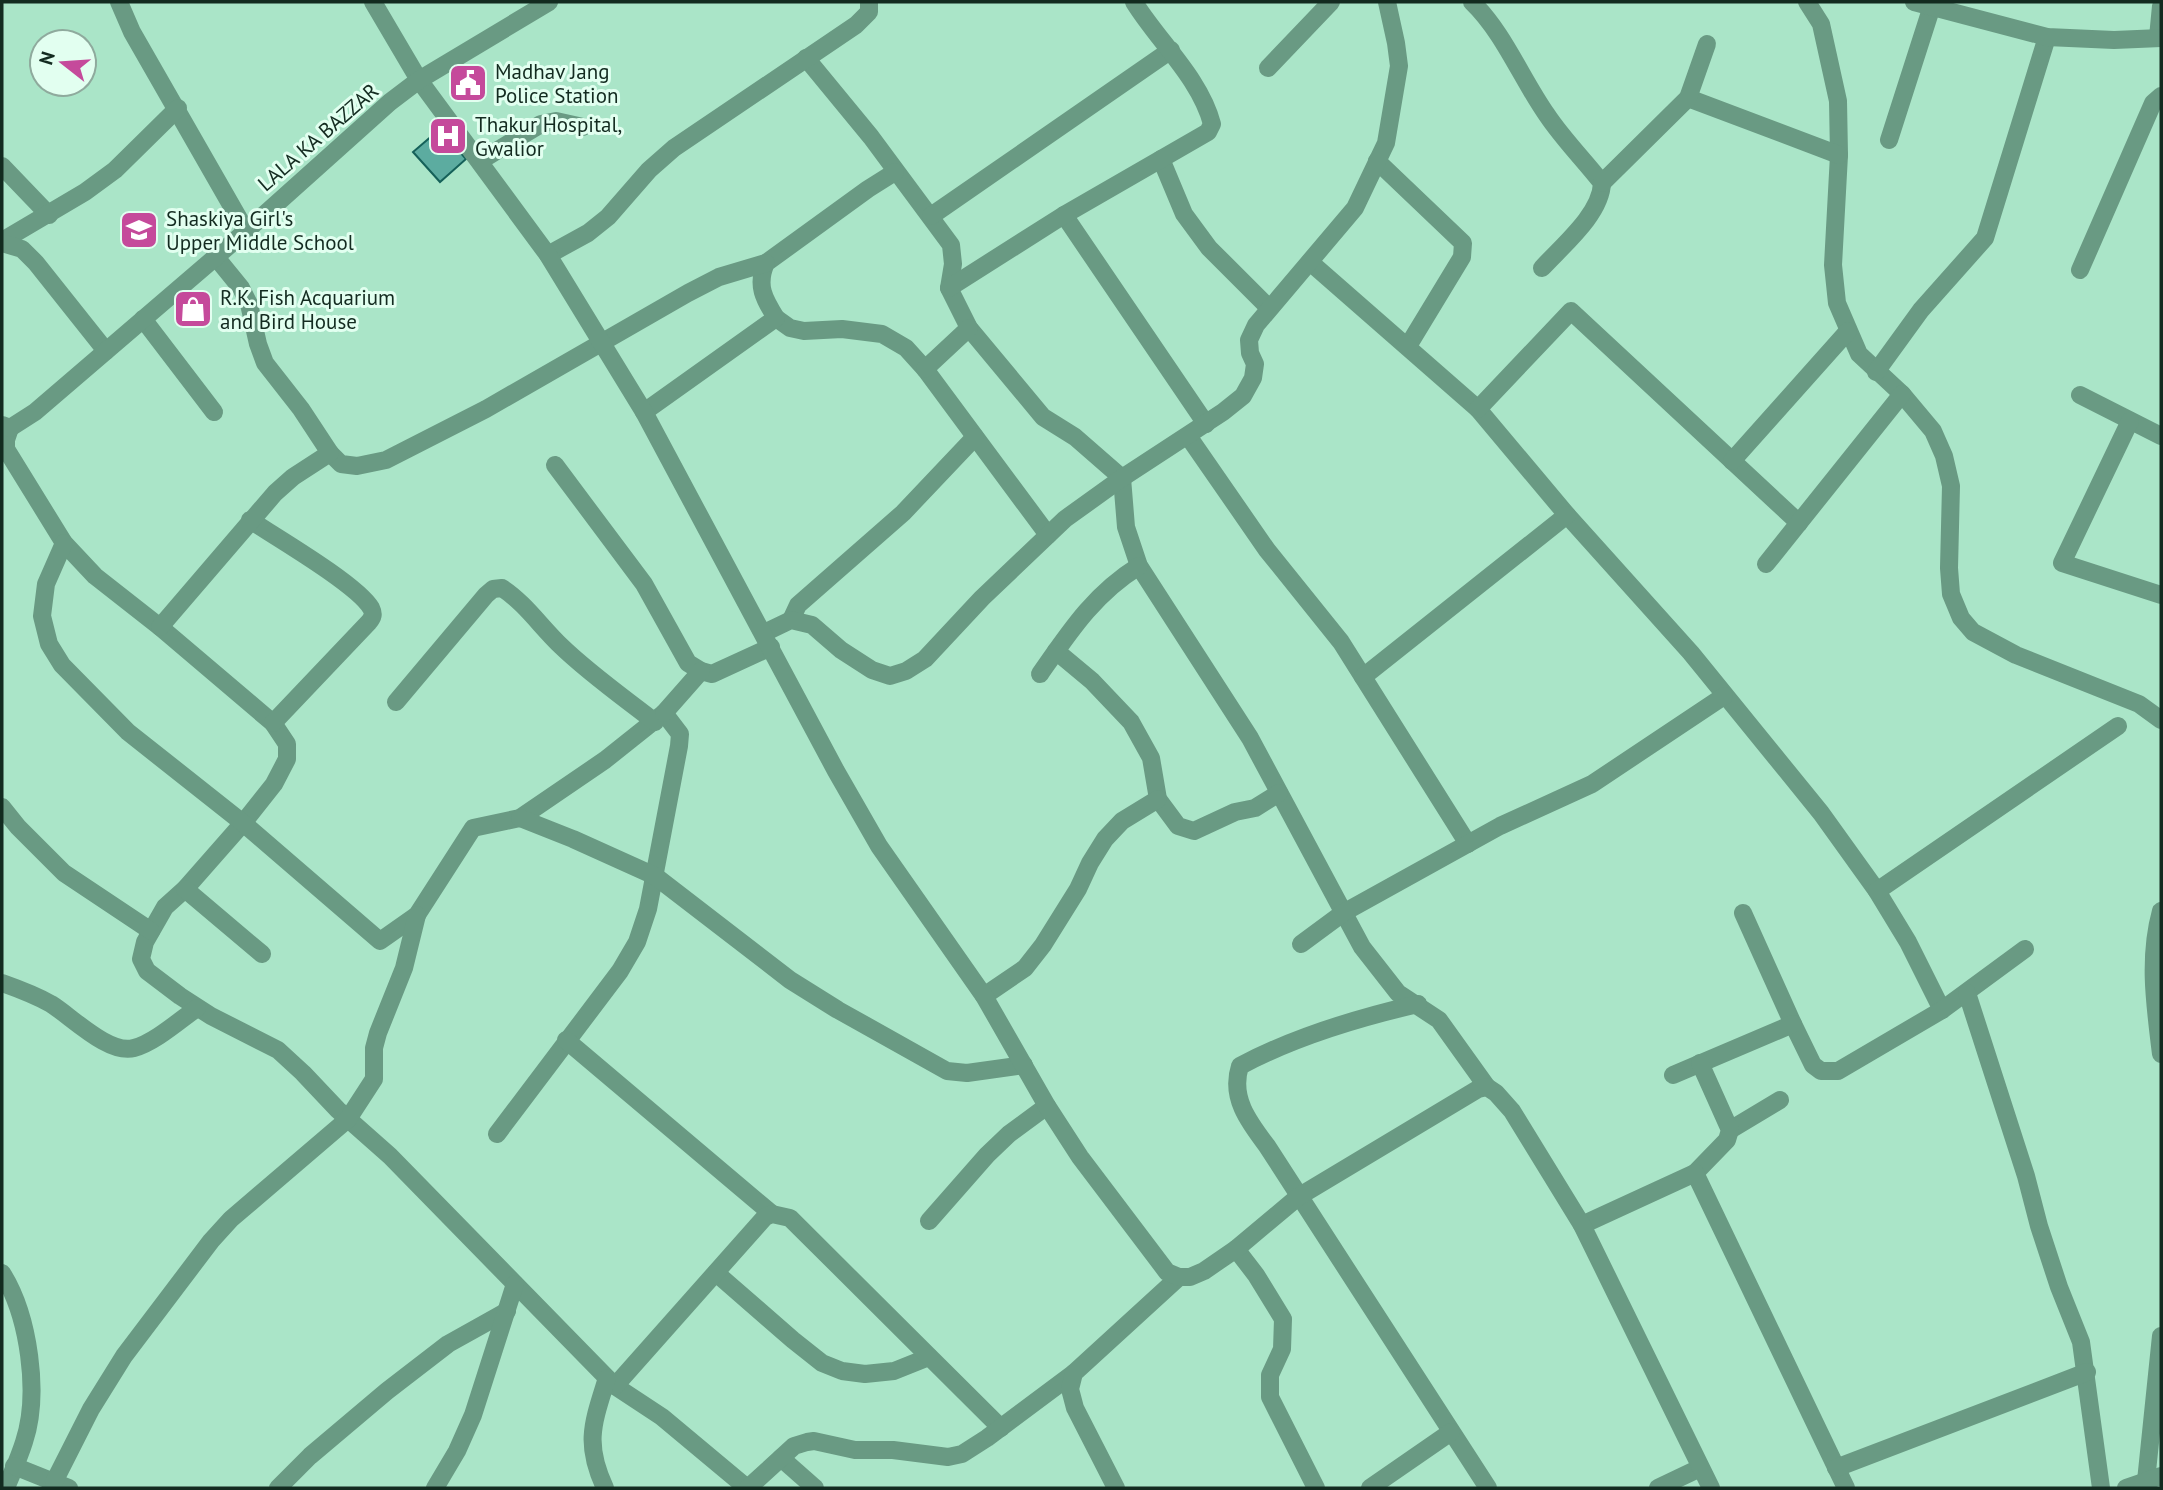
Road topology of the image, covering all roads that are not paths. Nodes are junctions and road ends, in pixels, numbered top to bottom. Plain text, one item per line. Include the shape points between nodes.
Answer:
1 (119, 2) edge
2 (373, 2) edge
3 (549, 2) edge
4 (869, 2) edge
5 (1134, 2) edge
6 (1331, 2) edge
7 (1387, 2) edge
8 (1472, 2) edge
9 (1807, 2) edge
10 (1914, 2) edge
11 (1932, 6) junction
12 (2161, 6) edge
13 (2047, 37) junction
14 (2160, 38) edge
15 (1707, 44) dead end
16 (1171, 50) junction
17 (806, 58) junction
18 (1268, 68) dead end
19 (419, 80) junction
20 (2161, 96) edge
21 (1688, 98) junction
22 (178, 108) junction
23 (583, 127) dead end
24 (1889, 140) dead end
25 (1839, 155) junction
26 (1161, 159) junction
27 (480, 161) junction
28 (1377, 161) junction
29 (2, 166) edge
30 (895, 172) junction
31 (1602, 183) junction
32 (49, 215) junction
33 (1064, 215) junction
34 (931, 216) junction
35 (246, 231) junction
36 (2, 242) edge
37 (548, 255) junction
38 (215, 256) junction
39 (1310, 262) junction
40 (766, 263) junction
41 (1542, 268) dead end
42 (2080, 270) dead end
43 (949, 288) junction
44 (1269, 308) junction
45 (776, 318) junction
46 (143, 319) junction
47 (969, 328) junction
48 (1848, 331) junction
49 (601, 341) junction
50 (1408, 346) junction
51 (106, 351) junction
52 (925, 369) junction
53 (1876, 372) junction
54 (1902, 394) junction
55 (2080, 395) dead end
56 (1478, 409) junction
57 (214, 412) dead end
58 (644, 412) junction
59 (2130, 421) junction
60 (1206, 424) junction
61 (6, 427) edge
62 (1188, 436) junction
63 (2161, 436) edge
64 (975, 437) junction
65 (4, 451) edge
66 (330, 453) junction
67 (1732, 460) junction
68 (555, 466) dead end
69 (1122, 478) junction
70 (1567, 515) junction
71 (250, 520) junction
72 (1799, 523) junction
73 (1048, 535) junction
74 (64, 544) junction
75 (1766, 564) dead end
76 (1139, 566) junction
77 (2161, 595) edge
78 (791, 620) junction
79 (160, 627) junction
80 (768, 640) junction
81 (1056, 651) junction
82 (701, 671) junction
83 (1040, 674) dead end
84 (1363, 677) junction
85 (1724, 696) junction
86 (396, 702) dead end
87 (659, 717) junction
88 (2161, 720) edge
89 (272, 723) junction
90 (2118, 726) dead end
91 (1279, 793) junction
92 (1158, 799) junction
93 (2, 807) edge
94 (520, 818) junction
95 (243, 823) junction
96 (1468, 844) junction
97 (654, 876) junction
98 (184, 889) junction
99 (1877, 891) junction
100 (2161, 911) edge
101 (1343, 913) junction
102 (1743, 913) dead end
103 (417, 915) junction
104 (151, 931) junction
105 (1301, 944) dead end
106 (2025, 949) dead end
107 (262, 954) dead end
108 (2, 983) edge
109 (1967, 993) junction
110 (984, 996) junction
111 (1418, 1004) junction
112 (197, 1007) junction
113 (1942, 1010) junction
114 (1793, 1024) junction
115 (566, 1040) junction
116 (2161, 1054) edge
117 (1700, 1063) junction
118 (1024, 1065) junction
119 (1673, 1075) dead end
120 (1487, 1087) junction
121 (1780, 1100) dead end
122 (1047, 1106) junction
123 (348, 1119) junction
124 (1730, 1130) junction
125 (497, 1134) dead end
126 (1695, 1174) junction
127 (1298, 1197) junction
128 (772, 1214) junction
129 (929, 1221) dead end
130 (1583, 1225) junction
131 (1236, 1249) junction
132 (2, 1273) edge
133 (716, 1273) junction
134 (1179, 1277) junction
135 (515, 1284) junction
136 (507, 1311) junction
137 (2161, 1336) edge
138 (929, 1357) junction
139 (2087, 1372) junction
140 (1074, 1373) junction
141 (611, 1382) junction
142 (1000, 1429) junction
143 (1451, 1432) junction
144 (781, 1458) junction
145 (15, 1466) junction
146 (1700, 1468) junction
147 (1836, 1468) junction
148 (2153, 1479) edge
149 (62, 1485) edge
150 (6, 1488) edge
151 (278, 1488) edge
152 (435, 1488) edge
153 (605, 1488) edge
154 (747, 1488) edge
155 (815, 1488) edge
156 (1116, 1488) edge
157 (1316, 1488) edge
158 (1370, 1488) edge
159 (1488, 1488) edge
160 (1658, 1488) edge
161 (1711, 1488) edge
162 (1846, 1488) edge
163 (2101, 1488) edge
164 (2126, 1488) edge

1 - 22 street
2 - 19 street
3 - 19 street, LALA KA BAZZAR
4 - 17 street via 869,12 856,25
5 - 16 street
6 - 18 street
7 - 28 street via 1399,66 1386,143
8 - 31 street via 1501,39 1548,117
9 - 25 street via 1821,24 1834,75
10 - 11 street
11 - 13 street
11 - 24 street
12 - 14 street
13 - 14 street
13 - 53 street via 1985,238 1921,310
15 - 21 street
16 - 26 street via 1212,124 1208,132
16 - 34 street
17 - 30 street
17 - 37 street via 674,148 608,218
19 - 27 street
19 - 35 street, LALA KA BAZZAR
20 - 42 street via 2153,103
21 - 25 street
21 - 31 street
22 - 32 street via 115,170
22 - 35 street
23 - 27 street via 556,121 541,124
25 - 48 street via 1833,265 1837,303
26 - 33 street
26 - 44 street via 1196,231
27 - 37 street
28 - 39 street via 1355,208
28 - 50 street via 1463,243 1462,257
29 - 32 street
30 - 34 street
30 - 40 street
31 - 41 street via 1602,196 1594,210
32 - 36 street
33 - 43 street
33 - 60 street
34 - 43 street via 951,245
35 - 38 street, LALA KA BAZZAR
36 - 51 street via 22,249 36,263
37 - 49 street
38 - 46 street, LALA KA BAZZAR
38 - 66 street via 249,304 265,363
39 - 44 street
39 - 50 street
40 - 45 street via 761,289
40 - 49 street via 719,277
43 - 47 street
44 - 60 street via 1249,340 1253,378 1243,396
45 - 52 street via 804,331 882,334 906,348
45 - 58 street
46 - 51 street, LALA KA BAZZAR
46 - 57 street
47 - 52 street
47 - 69 street via 1043,417 1075,437
48 - 53 street via 1859,354
48 - 67 street
49 - 58 street
49 - 66 street via 386,460 341,464
50 - 56 street
51 - 61 street, LALA KA BAZZAR via 35,412
52 - 64 street
53 - 54 street
54 - 72 street
54 - 88 street via 1933,431 1944,456 1951,486 1951,594 1961,618 1973,632 2016,655 2139,705
55 - 59 street
56 - 67 street via 1571,311
56 - 70 street
58 - 80 street
59 - 63 street
59 - 77 street via 2062,563
60 - 62 street
61 - 65 street
62 - 69 street
62 - 84 street
64 - 73 street
64 - 78 street via 903,513 798,605
65 - 74 street
66 - 71 street via 293,477
67 - 72 street
68 - 82 street via 644,584 688,663
69 - 73 street
69 - 76 street via 1126,527
70 - 84 street
70 - 85 street
71 - 79 street
71 - 89 street via 332,574 373,610 369,622
72 - 75 street
73 - 78 street via 925,659 906,671 890,676 872,670 812,625
74 - 79 street via 101,582
74 - 95 street via 46,584 42,616 49,644 62,665 128,732
76 - 81 street via 1094,601
76 - 91 street via 1250,738
78 - 80 street
79 - 89 street
80 - 82 street via 722,671
80 - 110 street via 879,846
81 - 83 street
81 - 92 street via 1131,722 1151,758
82 - 87 street
84 - 96 street
85 - 96 street via 1592,785
85 - 99 street via 1821,813
86 - 87 street via 486,595 502,588 562,647
87 - 94 street via 605,761
87 - 97 street via 680,734
89 - 95 street via 287,744 287,759
90 - 99 street
91 - 92 street via 1255,808 1194,831 1178,826
91 - 101 street
92 - 110 street via 1122,821 1105,839 1043,946 1025,968
93 - 104 street via 64,873
94 - 97 street
94 - 103 street via 473,828
95 - 98 street
95 - 103 street via 380,941
96 - 101 street
97 - 115 street via 637,942
97 - 118 street via 790,980 947,1071 967,1073
98 - 104 street via 165,907
98 - 107 street
99 - 113 street
100 - 116 street via 2155,934 2153,989
101 - 105 street
101 - 111 street via 1398,993
102 - 114 street
103 - 123 street via 404,968 374,1048 374,1079
104 - 112 street via 141,959 147,971
106 - 109 street
108 - 112 street via 23,990 96,1036 130,1050 143,1046
109 - 113 street
109 - 139 street
110 - 118 street
111 - 120 street via 1450,1033
111 - 127 street via 1331,1027 1240,1066 1237,1097
112 - 123 street via 278,1050
113 - 114 street via 1830,1072 1821,1072 1814,1065
114 - 117 street
115 - 125 street
115 - 128 street
117 - 119 street
117 - 124 street
118 - 122 street
120 - 127 street
120 - 130 street via 1512,1111
121 - 124 street
122 - 129 street via 987,1155
122 - 134 street via 1151,1254 1167,1272
123 - 135 street
123 - 149 street via 211,1241 124,1356 91,1409
124 - 126 street via 1727,1140
126 - 130 street
126 - 147 street
127 - 131 street
127 - 143 street
128 - 133 street
128 - 138 street via 790,1218
130 - 146 street
131 - 134 street via 1204,1271
131 - 157 street via 1283,1319 1282,1349 1270,1375 1270,1397
132 - 145 street via 23,1325 32,1399 25,1441
133 - 138 street via 822,1363 842,1371 894,1371
133 - 141 street
134 - 140 street
135 - 136 street
135 - 141 street
136 - 151 street via 448,1344 397,1383
136 - 152 street via 473,1415
137 - 148 street
138 - 142 street
139 - 147 street
139 - 163 street
140 - 142 street
140 - 156 street via 1070,1389 1074,1408
141 - 153 street via 593,1424 595,1467
141 - 154 street via 662,1417
142 - 144 street via 962,1454 948,1457 855,1450 814,1441 794,1446
143 - 158 street
143 - 159 street
144 - 154 street
144 - 155 street
145 - 149 street
145 - 150 street
146 - 160 street
146 - 161 street
147 - 162 street
148 - 164 street

